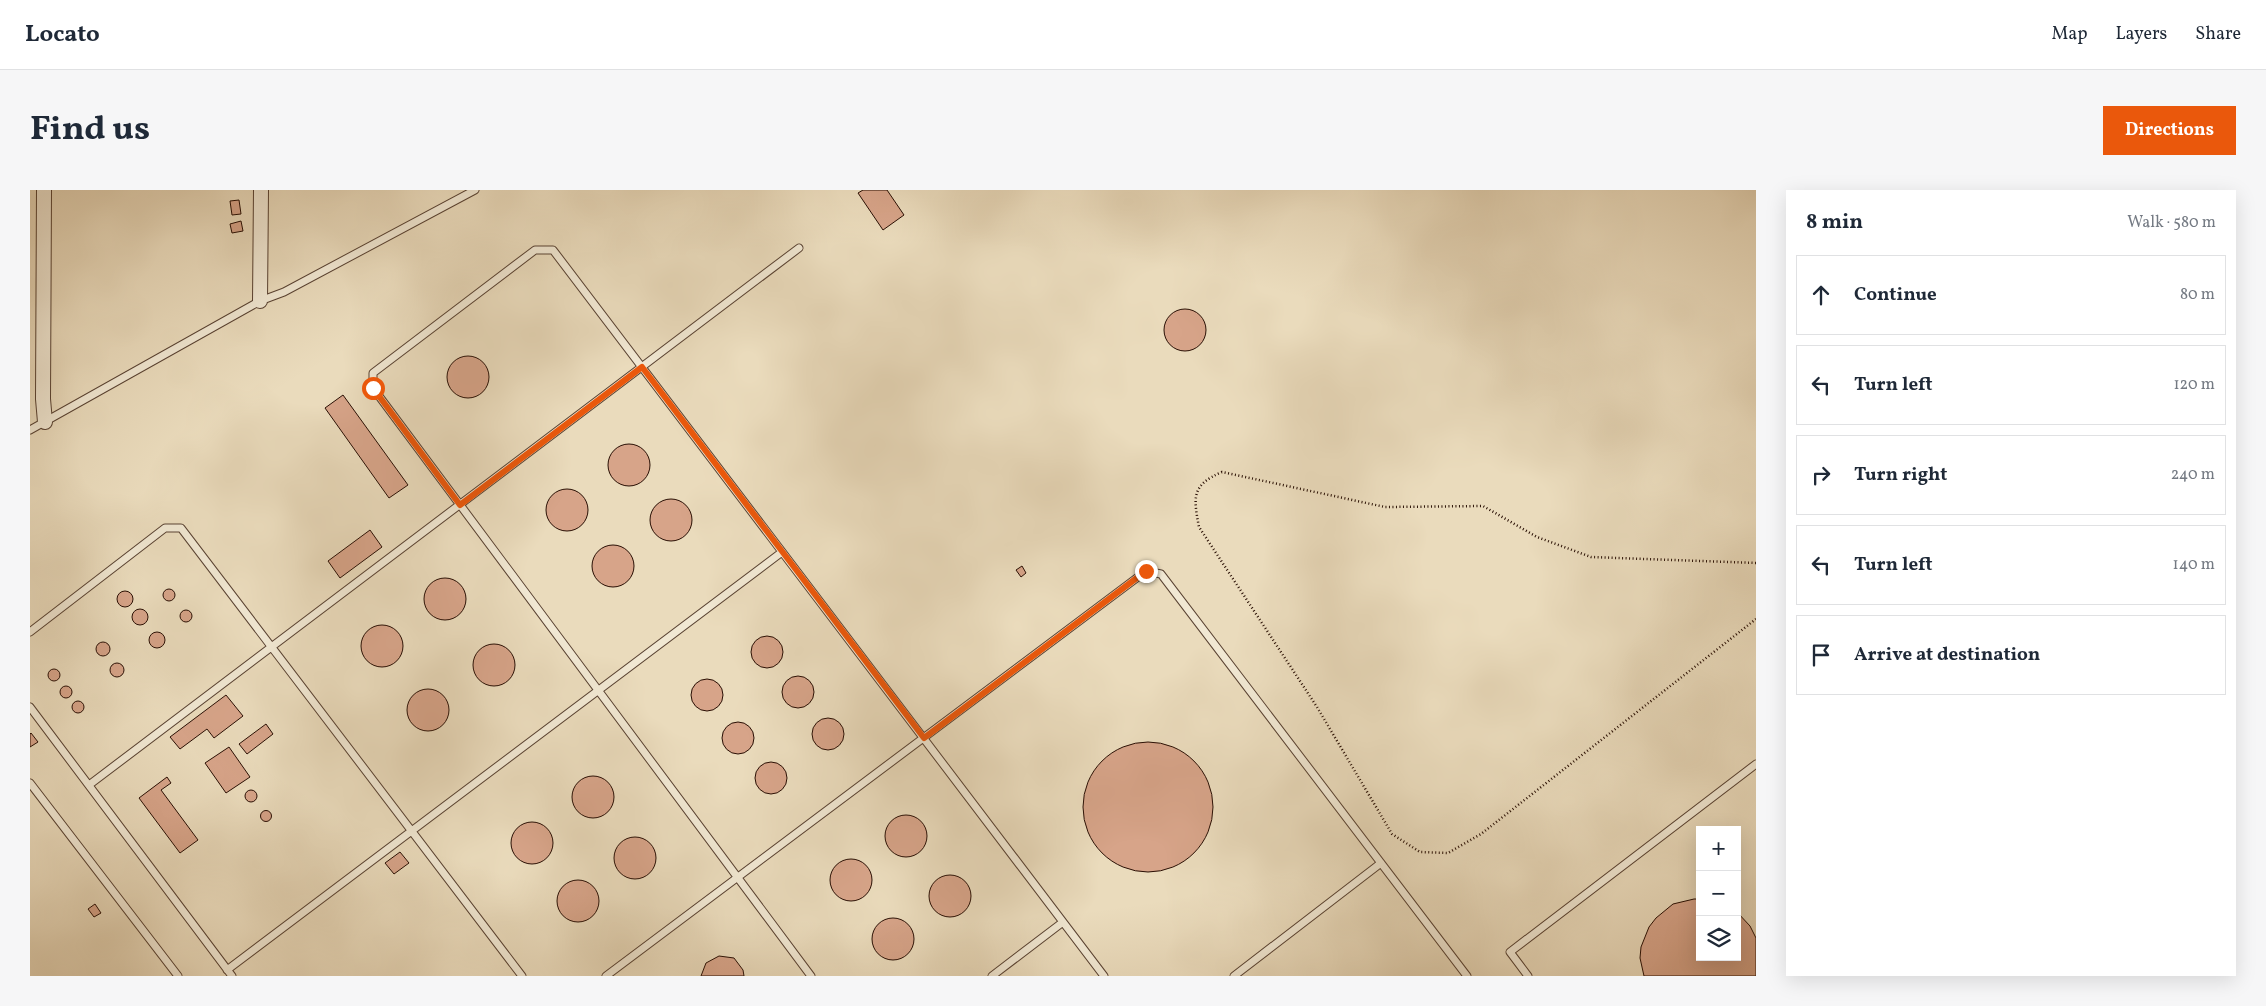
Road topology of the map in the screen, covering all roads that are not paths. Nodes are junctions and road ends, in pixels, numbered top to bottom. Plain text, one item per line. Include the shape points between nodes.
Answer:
1 (44, 190) edge
2 (261, 190) edge
3 (475, 190) edge
4 (799, 248) dead end
5 (260, 301) junction
6 (642, 367) junction
7 (45, 422) junction
8 (30, 430) edge
9 (460, 505) junction
10 (782, 552) junction
11 (30, 632) edge
12 (272, 647) junction
13 (598, 690) junction
14 (30, 707) edge
15 (924, 738) junction
16 (1756, 764) edge
17 (30, 783) edge
18 (89, 786) junction
19 (411, 831) junction
20 (1381, 863) junction
21 (738, 877) junction
22 (1063, 922) junction
23 (227, 970) junction
24 (178, 976) edge
25 (232, 976) edge
26 (522, 976) edge
27 (606, 976) edge
28 (811, 976) edge
29 (992, 976) edge
30 (1104, 976) edge
31 (1234, 976) edge
32 (1467, 976) edge
33 (1528, 976) edge

1 - 7 street
2 - 5 street
3 - 5 lane via 284,292
4 - 6 lane
5 - 7 lane
6 - 9 lane
6 - 9 lane via 553,250 535,250 373,373 373,388
6 - 10 lane
7 - 8 lane
9 - 12 lane
9 - 13 lane
10 - 13 lane
10 - 15 lane
11 - 12 lane via 165,528 181,528
12 - 18 lane
12 - 19 lane
13 - 19 lane
13 - 21 lane
14 - 18 lane
15 - 20 lane via 1146,571 1161,574
15 - 21 lane
15 - 22 lane
16 - 33 lane via 1510,952
17 - 24 lane
18 - 23 lane
19 - 23 lane
19 - 26 lane
20 - 31 lane
20 - 32 lane
21 - 27 lane
21 - 28 lane
22 - 29 lane
22 - 30 lane
23 - 25 lane

